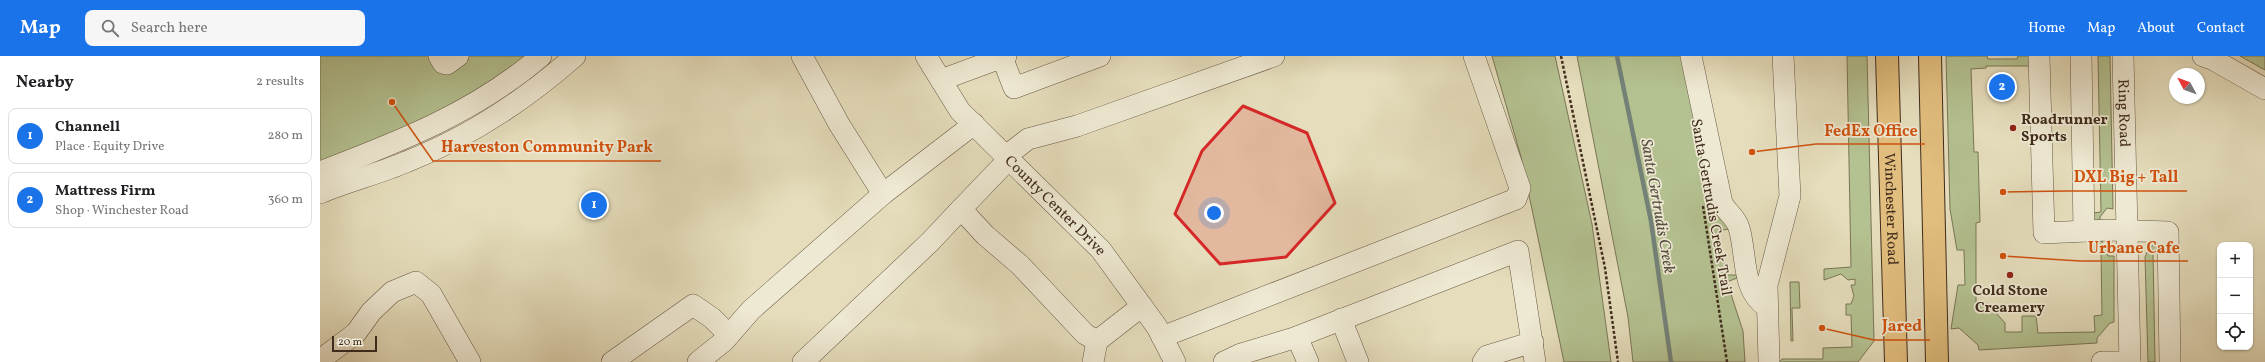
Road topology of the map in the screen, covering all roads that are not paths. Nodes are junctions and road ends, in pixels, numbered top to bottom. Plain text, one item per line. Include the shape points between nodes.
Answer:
1 (439, 56) edge
2 (458, 56) edge
3 (541, 56) edge
4 (574, 56) edge
5 (802, 56) edge
6 (926, 56) edge
7 (1100, 56) edge
8 (1274, 56) edge
9 (1474, 56) edge
10 (1691, 56) edge
11 (1783, 56) edge
12 (1888, 56) edge
13 (1930, 56) edge
14 (2039, 56) edge
15 (2081, 56) edge
16 (2123, 56) edge
17 (2203, 56) edge
18 (1004, 57) edge
19 (941, 80) junction
20 (2265, 89) edge
21 (974, 124) junction
22 (1007, 157) junction
23 (320, 172) edge
24 (320, 193) edge
25 (883, 194) junction
26 (961, 209) junction
27 (2127, 230) junction
28 (2084, 231) junction
29 (1142, 306) junction
30 (1767, 307) junction
31 (1341, 319) junction
32 (729, 335) junction
33 (1162, 337) junction
34 (1297, 337) junction
35 (1097, 341) junction
36 (1534, 352) edge
37 (320, 360) edge
38 (470, 362) edge
39 (612, 362) edge
40 (698, 362) edge
41 (804, 362) edge
42 (1093, 362) edge
43 (1175, 362) edge
44 (1224, 362) edge
45 (1308, 362) edge
46 (1358, 362) edge
47 (1483, 362) edge
48 (1769, 362) edge
49 (1896, 362) edge
50 (1937, 362) edge
51 (2102, 362) edge
52 (2130, 362) edge
53 (2170, 362) edge

1 - 2 street via 443,63 447,64
3 - 23 street via 509,82 449,119
4 - 24 street via 527,94 436,148 393,167
5 - 25 street via 839,124
6 - 19 street, County Center Drive
7 - 18 street via 1014,88
8 - 22 street via 1091,121 1028,139
9 - 33 street via 1520,188 1516,199
10 - 30 street via 1722,203 1736,218 1740,228 1746,273 1760,303
11 - 30 street via 1790,196 1767,285
12 - 49 main road, Winchester Road
13 - 50 main road
14 - 28 street via 2044,233
15 - 28 street
16 - 27 street, Ring Road
17 - 20 street
18 - 19 street
19 - 21 street, County Center Drive via 960,111
21 - 22 street, County Center Drive
21 - 25 street
22 - 26 street
22 - 29 street, County Center Drive via 1101,250
25 - 32 street via 756,305
26 - 35 street via 984,235 1020,265 1084,334
26 - 41 street
27 - 28 street
27 - 52 street, Ring Road
27 - 53 street via 2168,232
29 - 33 street, County Center Drive
29 - 35 street
30 - 48 street
31 - 34 street
31 - 36 street via 1518,251
31 - 46 street
32 - 39 street via 712,318 693,306
32 - 40 street
33 - 43 street, County Center Drive
34 - 44 street
34 - 45 street
35 - 42 street
36 - 47 street via 1487,356
37 - 38 street via 356,333 371,312 392,292 416,282 431,294
51 - 52 street

